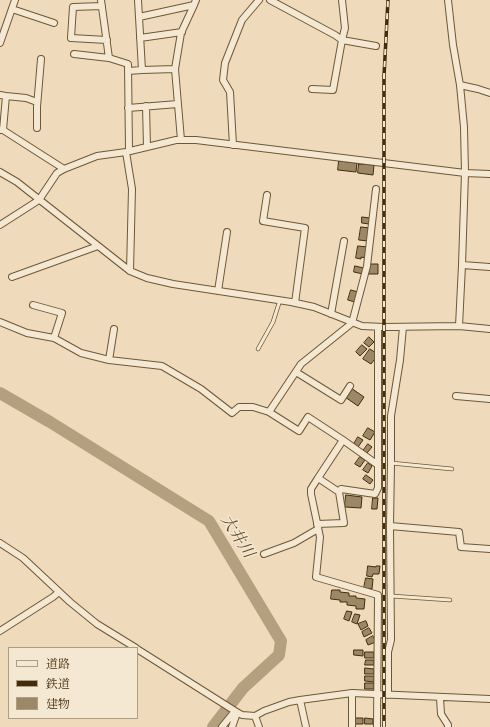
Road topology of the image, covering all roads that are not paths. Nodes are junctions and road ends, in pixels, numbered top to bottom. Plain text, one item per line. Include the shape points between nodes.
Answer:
1 (15, 0) edge
2 (138, 0) edge
3 (259, 0) edge
4 (270, 0) edge
5 (342, 0) edge
6 (448, 0) edge
7 (102, 3) edge
8 (195, 3) edge
9 (12, 9) junction
10 (139, 17) junction
11 (54, 23) dead end
12 (182, 32) junction
13 (140, 38) junction
14 (107, 40) junction
15 (342, 40) junction
16 (0, 43) edge
17 (376, 46) dead end
18 (74, 54) dead end
19 (109, 58) junction
20 (41, 59) dead end
21 (175, 69) junction
22 (142, 70) junction
23 (128, 71) junction
24 (460, 85) junction
25 (312, 90) dead end
26 (490, 93) edge
27 (3, 96) edge
28 (37, 102) junction
29 (178, 104) junction
30 (146, 106) junction
31 (128, 108) junction
32 (37, 128) dead end
33 (2, 130) edge
34 (181, 140) junction
35 (234, 145) junction
36 (147, 147) junction
37 (128, 152) junction
38 (64, 169) junction
39 (0, 172) edge
40 (464, 173) junction
41 (490, 174) edge
42 (376, 189) dead end
43 (267, 195) dead end
44 (39, 200) junction
45 (0, 225) edge
46 (227, 232) dead end
47 (344, 241) dead end
48 (98, 246) junction
49 (462, 265) junction
50 (490, 268) edge
51 (130, 271) junction
52 (12, 277) dead end
53 (218, 291) junction
54 (280, 300) junction
55 (295, 303) junction
56 (33, 305) dead end
57 (331, 314) junction
58 (0, 322) edge
59 (352, 323) junction
60 (459, 326) junction
61 (378, 327) junction
62 (403, 327) junction
63 (114, 329) dead end
64 (490, 329) edge
65 (54, 338) junction
66 (258, 349) dead end
67 (109, 360) junction
68 (296, 372) junction
69 (350, 386) dead end
70 (456, 396) dead end
71 (490, 399) edge
72 (269, 412) junction
73 (343, 440) junction
74 (391, 462) junction
75 (378, 465) junction
76 (452, 468) dead end
77 (318, 478) junction
78 (339, 492) junction
79 (318, 526) junction
80 (390, 526) junction
81 (0, 543) edge
82 (490, 549) edge
83 (264, 554) dead end
84 (59, 592) junction
85 (391, 596) junction
86 (450, 600) dead end
87 (0, 631) edge
88 (135, 647) edge
89 (138, 649) edge
90 (352, 693) junction
91 (377, 694) junction
92 (388, 695) junction
93 (440, 698) junction
94 (490, 699) edge
95 (300, 700) junction
96 (235, 711) junction
97 (255, 716) junction
98 (222, 727) edge
99 (232, 727) edge
100 (259, 727) edge
101 (306, 727) edge
102 (352, 727) edge
103 (377, 727) edge
104 (448, 727) edge

1 - 9 street
2 - 10 street
3 - 35 street via 242,20 225,63 223,80 230,92
4 - 15 street
5 - 15 street via 345,28
6 - 24 street
7 - 14 street
7 - 14 street via 73,7 71,38
8 - 10 street
8 - 12 street
9 - 11 street
9 - 16 street
10 - 13 street
12 - 13 street
12 - 21 street
13 - 22 street
14 - 19 street
15 - 17 street
15 - 25 street via 333,90
18 - 19 street
19 - 23 street via 128,64
20 - 28 street
21 - 22 street
21 - 29 street
22 - 23 street
23 - 31 street
24 - 26 street
24 - 40 street via 464,127
27 - 28 street via 26,98
27 - 33 street
28 - 32 street
29 - 30 street
29 - 34 street
30 - 31 street
30 - 36 street
31 - 37 street
33 - 38 street
34 - 35 street
34 - 36 street
35 - 40 street
36 - 37 street
37 - 38 street via 97,156
37 - 51 street via 132,189
38 - 44 street via 57,172
39 - 44 street
40 - 41 street
40 - 49 street
42 - 59 street via 367,266
43 - 55 street via 263,221 305,228
44 - 45 street
44 - 48 street
46 - 53 street
47 - 57 street
48 - 51 street
48 - 52 street
49 - 50 street
49 - 60 street
51 - 53 street via 154,280
53 - 54 street
54 - 55 street
54 - 66 lane via 273,322
55 - 57 street
56 - 65 street via 62,313
57 - 59 street
58 - 65 street via 27,333
59 - 61 street
59 - 68 street via 301,364
60 - 62 street
60 - 64 street
61 - 62 street
61 - 75 street
62 - 74 street via 391,416
63 - 67 street
65 - 67 street via 81,353
67 - 72 street via 162,366 201,389 232,413 239,407 253,407
68 - 69 street via 341,400
68 - 72 street
70 - 71 street
72 - 73 street via 299,431 308,417
73 - 75 street
73 - 77 street
74 - 76 lane
74 - 80 street
75 - 78 street via 378,488 375,494 341,489
77 - 78 street
77 - 79 street via 311,489
78 - 79 street via 344,523
79 - 83 street via 294,543
79 - 91 street via 320,537 316,577 378,594
80 - 82 street via 459,532 461,547
80 - 85 street
81 - 84 street via 23,558
84 - 87 street
84 - 88 street via 97,624
85 - 86 lane
85 - 92 street
89 - 96 street
90 - 91 street
90 - 95 street
90 - 102 street
91 - 92 street
91 - 103 street
92 - 93 street
93 - 94 street
93 - 104 street via 441,714
95 - 97 street
95 - 101 street
96 - 97 street
96 - 98 street
96 - 99 street
97 - 100 street

